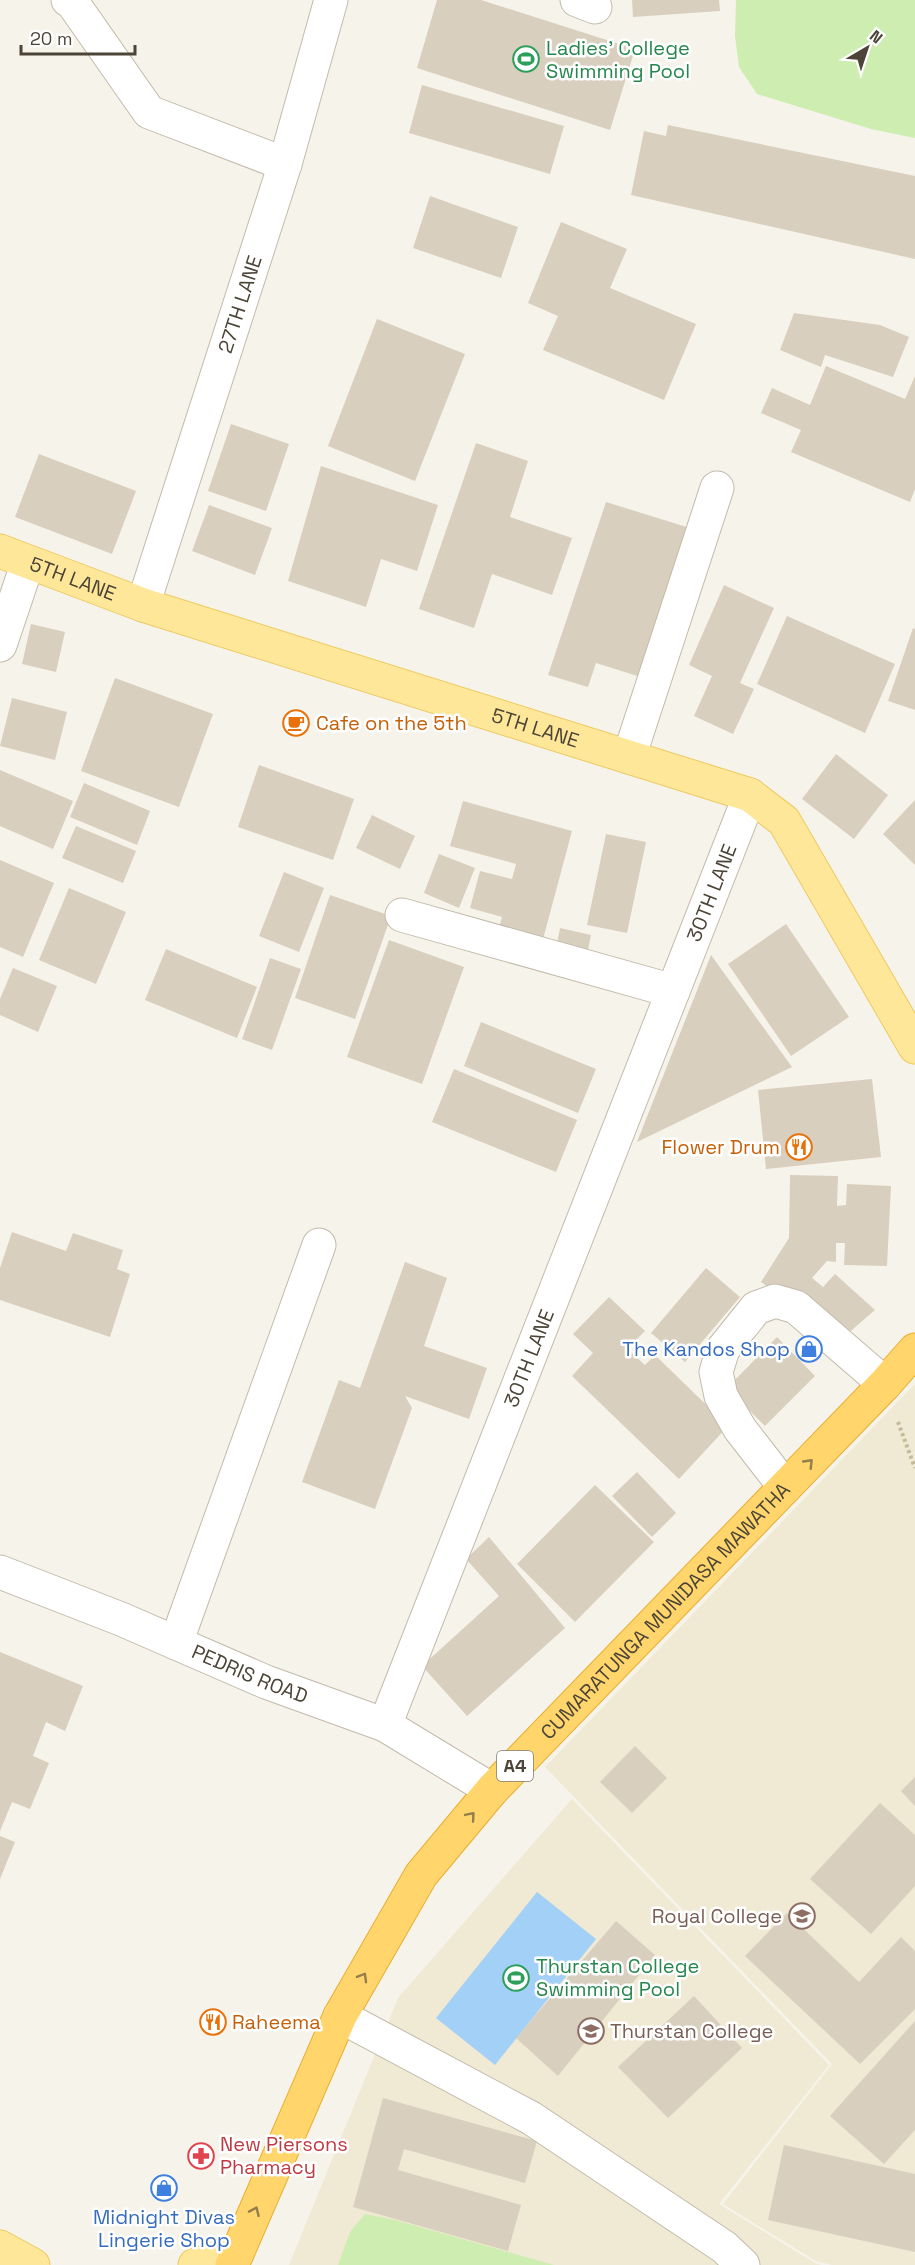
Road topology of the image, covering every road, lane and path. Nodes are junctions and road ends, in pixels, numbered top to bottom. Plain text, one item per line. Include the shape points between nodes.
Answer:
1 (69, 0) edge
2 (331, 0) edge
3 (285, 164) junction
4 (717, 488) dead end
5 (14, 556) edge
6 (143, 605) junction
7 (0, 645) edge
8 (628, 757) junction
9 (750, 795) junction
10 (402, 915) dead end
11 (673, 991) junction
12 (915, 1047) edge
13 (319, 1245) dead end
14 (915, 1350) edge
15 (885, 1384) junction
16 (915, 1468) edge
17 (785, 1487) junction
18 (0, 1572) edge
19 (176, 1643) junction
20 (385, 1725) junction
21 (492, 1790) junction
22 (340, 2016) junction
23 (0, 2247) edge
24 (234, 2259) edge
25 (33, 2265) edge
26 (195, 2265) edge
27 (743, 2265) edge

1 - 3 street via 149,112
2 - 3 street, 27TH LANE
3 - 6 street, 27TH LANE
4 - 8 street
5 - 6 main road, 5TH LANE
5 - 7 street
6 - 8 main road, 5TH LANE
8 - 9 main road, 5TH LANE
9 - 11 street, 30TH LANE
9 - 12 main road, 5TH LANE via 784,821
10 - 11 street
11 - 20 street, 30TH LANE
13 - 19 street
14 - 15 highway, CUMARATUNGA MUNIDASA MAWATHA / A4
15 - 16 path
17 -> 15 highway, CUMARATUNGA MUNIDASA MAWATHA / A4
15 - 17 street via 796,1308 775,1301 756,1308 723,1349 716,1372 721,1396 740,1429
17 - 21 highway, CUMARATUNGA MUNIDASA MAWATHA / A4
18 - 19 street, PEDRIS ROAD
19 - 20 street, PEDRIS ROAD via 266,1682
20 - 21 street, PEDRIS ROAD
22 -> 21 highway, CUMARATUNGA MUNIDASA MAWATHA / A4 via 421,1875
24 -> 22 highway, CUMARATUNGA MUNIDASA MAWATHA / A4
22 - 27 street via 531,2118 724,2247
23 - 25 main road
24 - 26 main road

